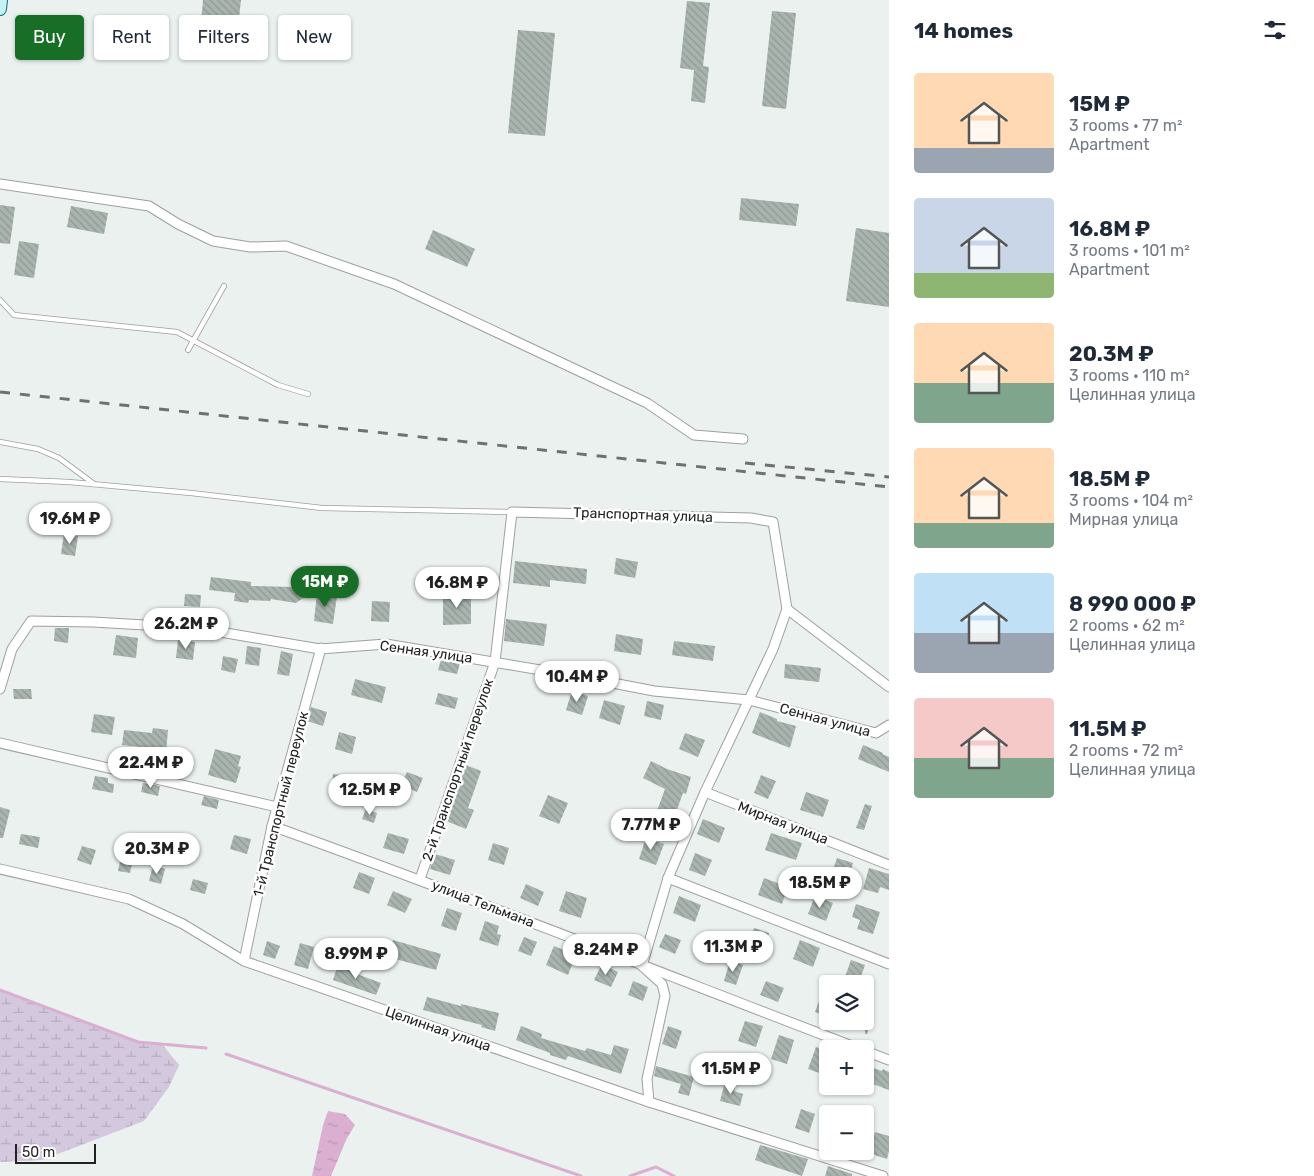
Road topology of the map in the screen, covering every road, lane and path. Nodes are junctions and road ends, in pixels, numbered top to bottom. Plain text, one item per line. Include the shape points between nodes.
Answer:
1 (1, 0) edge
2 (0, 9) edge
3 (0, 184) edge
4 (224, 286) dead end
5 (0, 300) edge
6 (194, 340) junction
7 (188, 350) dead end
8 (308, 394) dead end
9 (743, 439) dead end
10 (0, 442) edge
11 (0, 479) edge
12 (95, 485) junction
13 (512, 512) junction
14 (786, 609) junction
15 (320, 648) junction
16 (495, 662) junction
17 (889, 687) edge
18 (0, 689) edge
19 (749, 700) junction
20 (889, 725) edge
21 (0, 743) edge
22 (705, 792) junction
23 (278, 807) junction
24 (272, 826) junction
25 (889, 864) edge
26 (0, 869) edge
27 (668, 878) junction
28 (420, 879) junction
29 (244, 961) junction
30 (889, 964) edge
31 (642, 966) junction
32 (836, 1040) edge
33 (874, 1054) edge
34 (889, 1060) edge
35 (649, 1102) junction
36 (884, 1176) edge

1 - 2 main road
3 - 9 street via 149,206 213,241 250,247 286,246 394,284 647,403 694,436
4 - 6 lane
5 - 6 lane via 14,315 177,332
6 - 7 lane
6 - 8 lane via 278,385
10 - 12 lane via 38,449 59,458
11 - 12 lane
12 - 13 lane via 322,508
13 - 14 street, Транспортная улица via 751,518 773,522
13 - 16 street, 2-й Транспортный переулок
14 - 17 street
14 - 19 street via 773,648
15 - 16 street, Сенная улица via 386,644
15 - 18 street, Сенная улица via 197,628 31,621 12,649
15 - 23 street, 1-й Транспортный переулок
16 - 19 street, Сенная улица via 654,691
16 - 28 street, 2-й Транспортный переулок
19 - 20 street, Сенная улица via 876,733
19 - 22 street
21 - 23 street
22 - 25 street, Мирная улица
22 - 27 street
23 - 24 street, 1-й Транспортный переулок
24 - 28 street, улица Тельмана
24 - 29 street, 1-й Транспортный переулок
26 - 29 street, Целинная улица via 129,899 183,924
27 - 30 street
27 - 31 street
28 - 31 street, улица Тельмана
29 - 35 street, Целинная улица
31 - 32 street, улица Тельмана
31 - 35 street via 662,984 665,996 647,1079
33 - 34 street
35 - 36 street, Целинная улица

